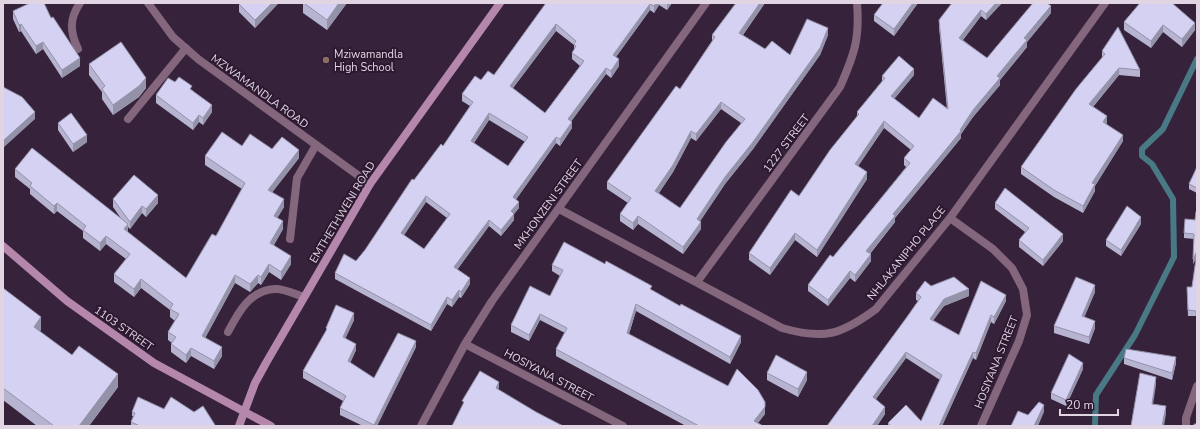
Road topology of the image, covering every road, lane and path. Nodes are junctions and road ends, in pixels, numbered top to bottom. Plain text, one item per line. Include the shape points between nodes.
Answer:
1 (80, 3) edge
2 (148, 3) edge
3 (500, 3) edge
4 (706, 3) edge
5 (857, 3) edge
6 (1105, 3) edge
7 (186, 48) junction
8 (78, 49) dead end
9 (128, 119) dead end
10 (316, 145) junction
11 (370, 184) junction
12 (559, 209) junction
13 (950, 218) junction
14 (290, 238) dead end
15 (3, 246) edge
16 (697, 282) junction
17 (304, 297) junction
18 (228, 332) dead end
19 (466, 344) junction
20 (1197, 386) edge
21 (244, 411) junction
22 (239, 426) edge
23 (272, 426) edge
24 (421, 426) edge
25 (623, 426) edge
26 (981, 426) edge
27 (1186, 426) edge

1 - 8 street via 71,25 72,36
2 - 7 street, MZWAMANDLA ROAD via 173,37
3 - 11 street, EMTHETHWENI ROAD
4 - 12 street, MKHONZENI STREET
5 - 16 street, 1227 STREET via 858,23 854,54 840,88
6 - 13 street, NHLAKANIPHO PLACE
7 - 9 street
7 - 10 street, MZWAMANDLA ROAD
10 - 11 street, MZWAMANDLA ROAD
10 - 14 street via 297,178
11 - 17 street, EMTHETHWENI ROAD
12 - 16 street, NHLAKANIPHO PLACE
12 - 19 street, MKHONZENI STREET via 497,295
13 - 16 street, NHLAKANIPHO PLACE via 876,309 842,331 805,335 782,328
13 - 26 street, HOSIYANA STREET via 993,249 1012,268 1024,289 1027,315 1019,341
15 - 21 street, 1103 STREET via 67,301 154,363
17 - 18 street via 275,289 264,292 245,302
17 - 21 street, EMTHETHWENI ROAD via 266,363
19 - 24 street, MKHONZENI STREET
19 - 25 street, HOSIYANA STREET
20 - 27 street via 1186,418
21 - 22 street, EMTHETHWENI ROAD
21 - 23 street, 1103 STREET

